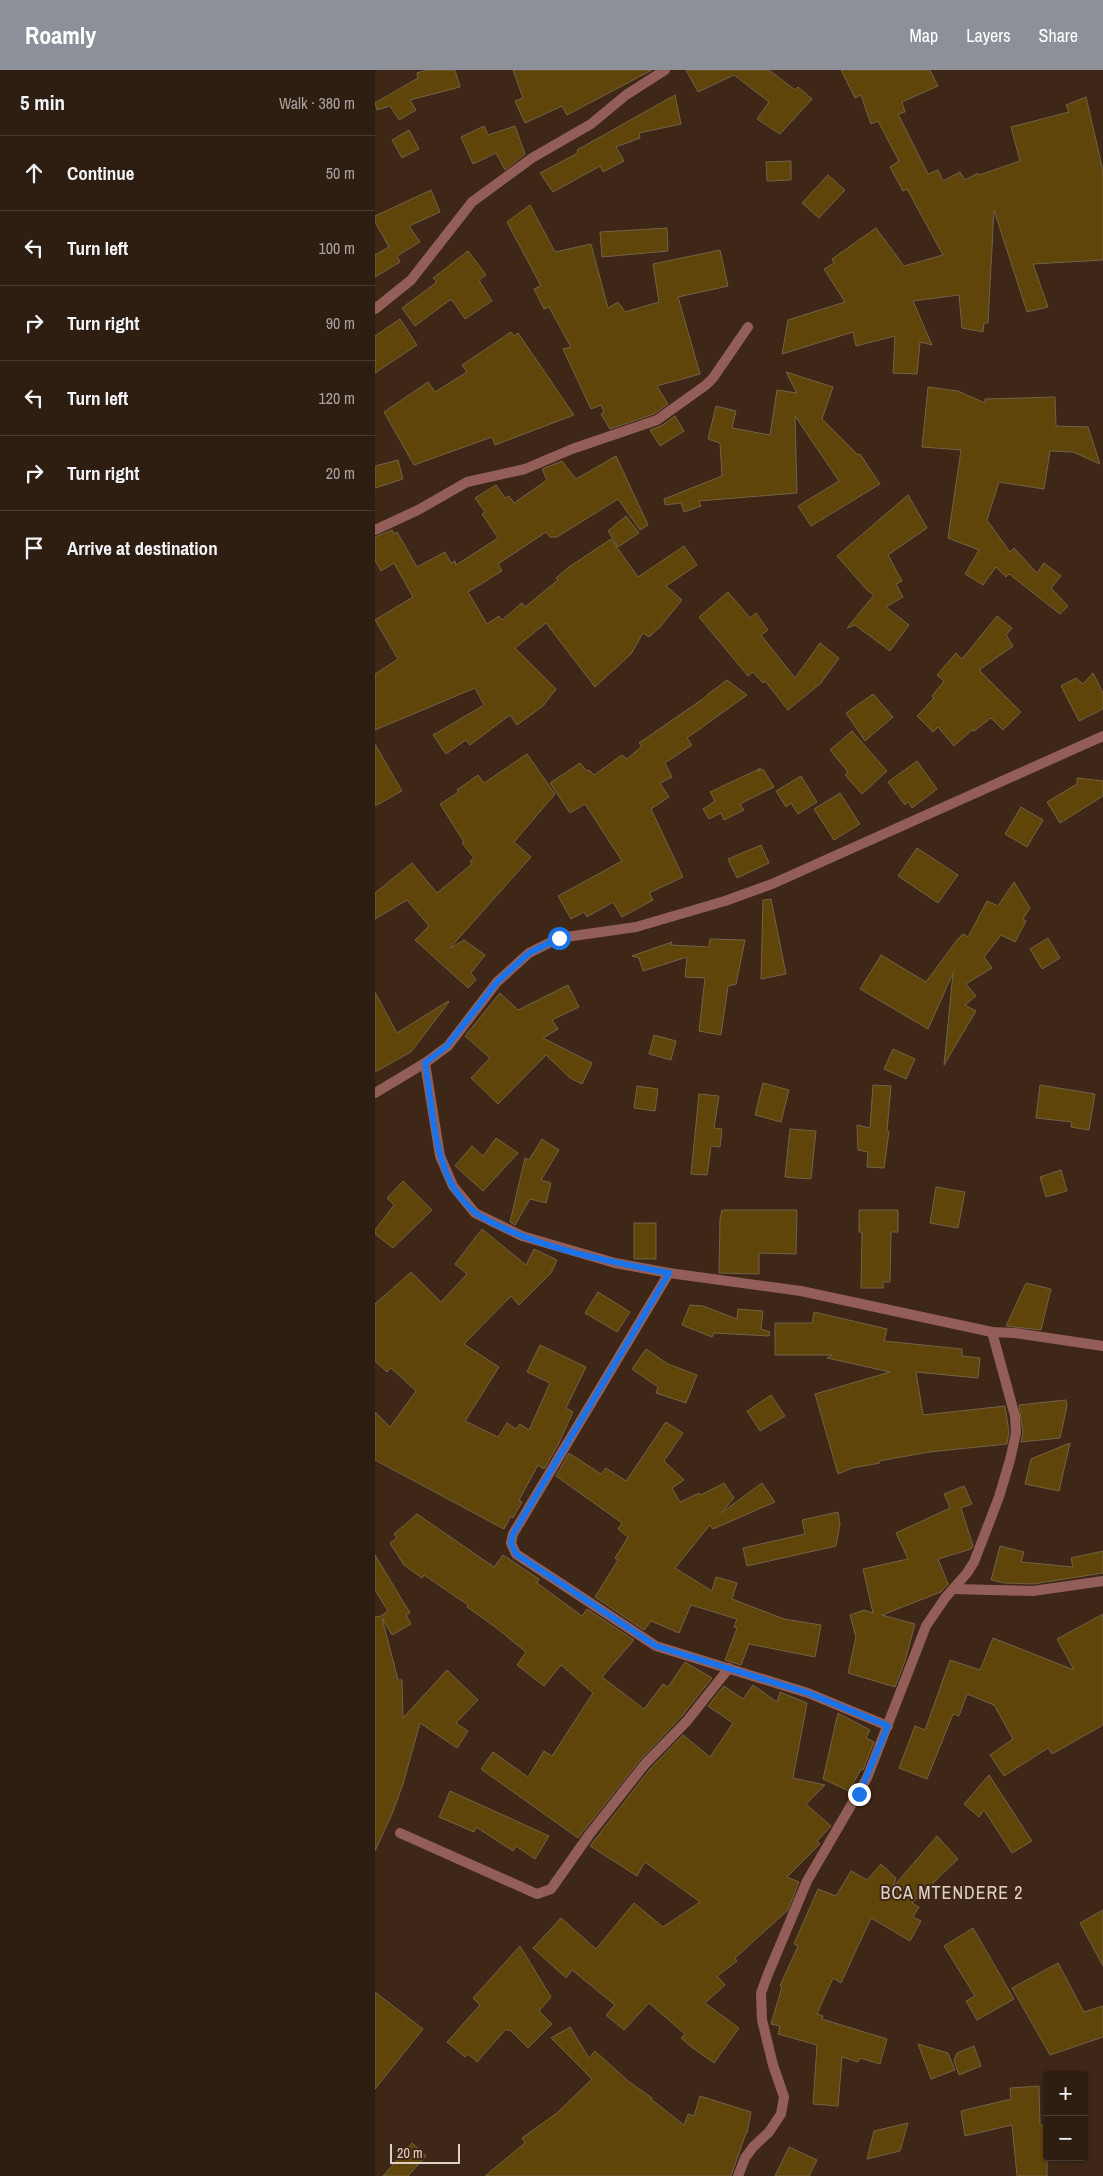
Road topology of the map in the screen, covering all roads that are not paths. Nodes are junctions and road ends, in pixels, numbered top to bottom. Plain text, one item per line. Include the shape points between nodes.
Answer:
1 (665, 70) edge
2 (375, 309) edge
3 (748, 326) dead end
4 (375, 530) edge
5 (1103, 736) edge
6 (425, 1063) junction
7 (375, 1093) edge
8 (669, 1273) junction
9 (992, 1332) junction
10 (1103, 1346) edge
11 (1103, 1581) edge
12 (953, 1589) junction
13 (729, 1668) junction
14 (888, 1726) junction
15 (400, 1833) dead end
16 (738, 2176) edge

1 - 2 street via 626,95 591,124 532,158 472,202 411,280
3 - 4 street via 706,385 657,420 525,469 467,482
5 - 6 street via 772,884 636,927 559,938 529,953 497,982 447,1046
6 - 7 street
6 - 8 street via 440,1156 453,1186 475,1213 523,1236 615,1262
8 - 9 street via 801,1291
8 - 13 street via 513,1534 511,1543 516,1554 641,1638 669,1651
9 - 10 street
9 - 12 street via 1015,1416 1015,1433 1010,1460 988,1528 974,1562
11 - 12 street via 1033,1591
12 - 14 street via 926,1626
13 - 14 street via 808,1693
13 - 15 street via 687,1721 645,1764 551,1889 537,1894
14 - 16 street via 859,1794 807,1881 767,1974 761,1994 762,2020 784,2097 781,2114 745,2158

